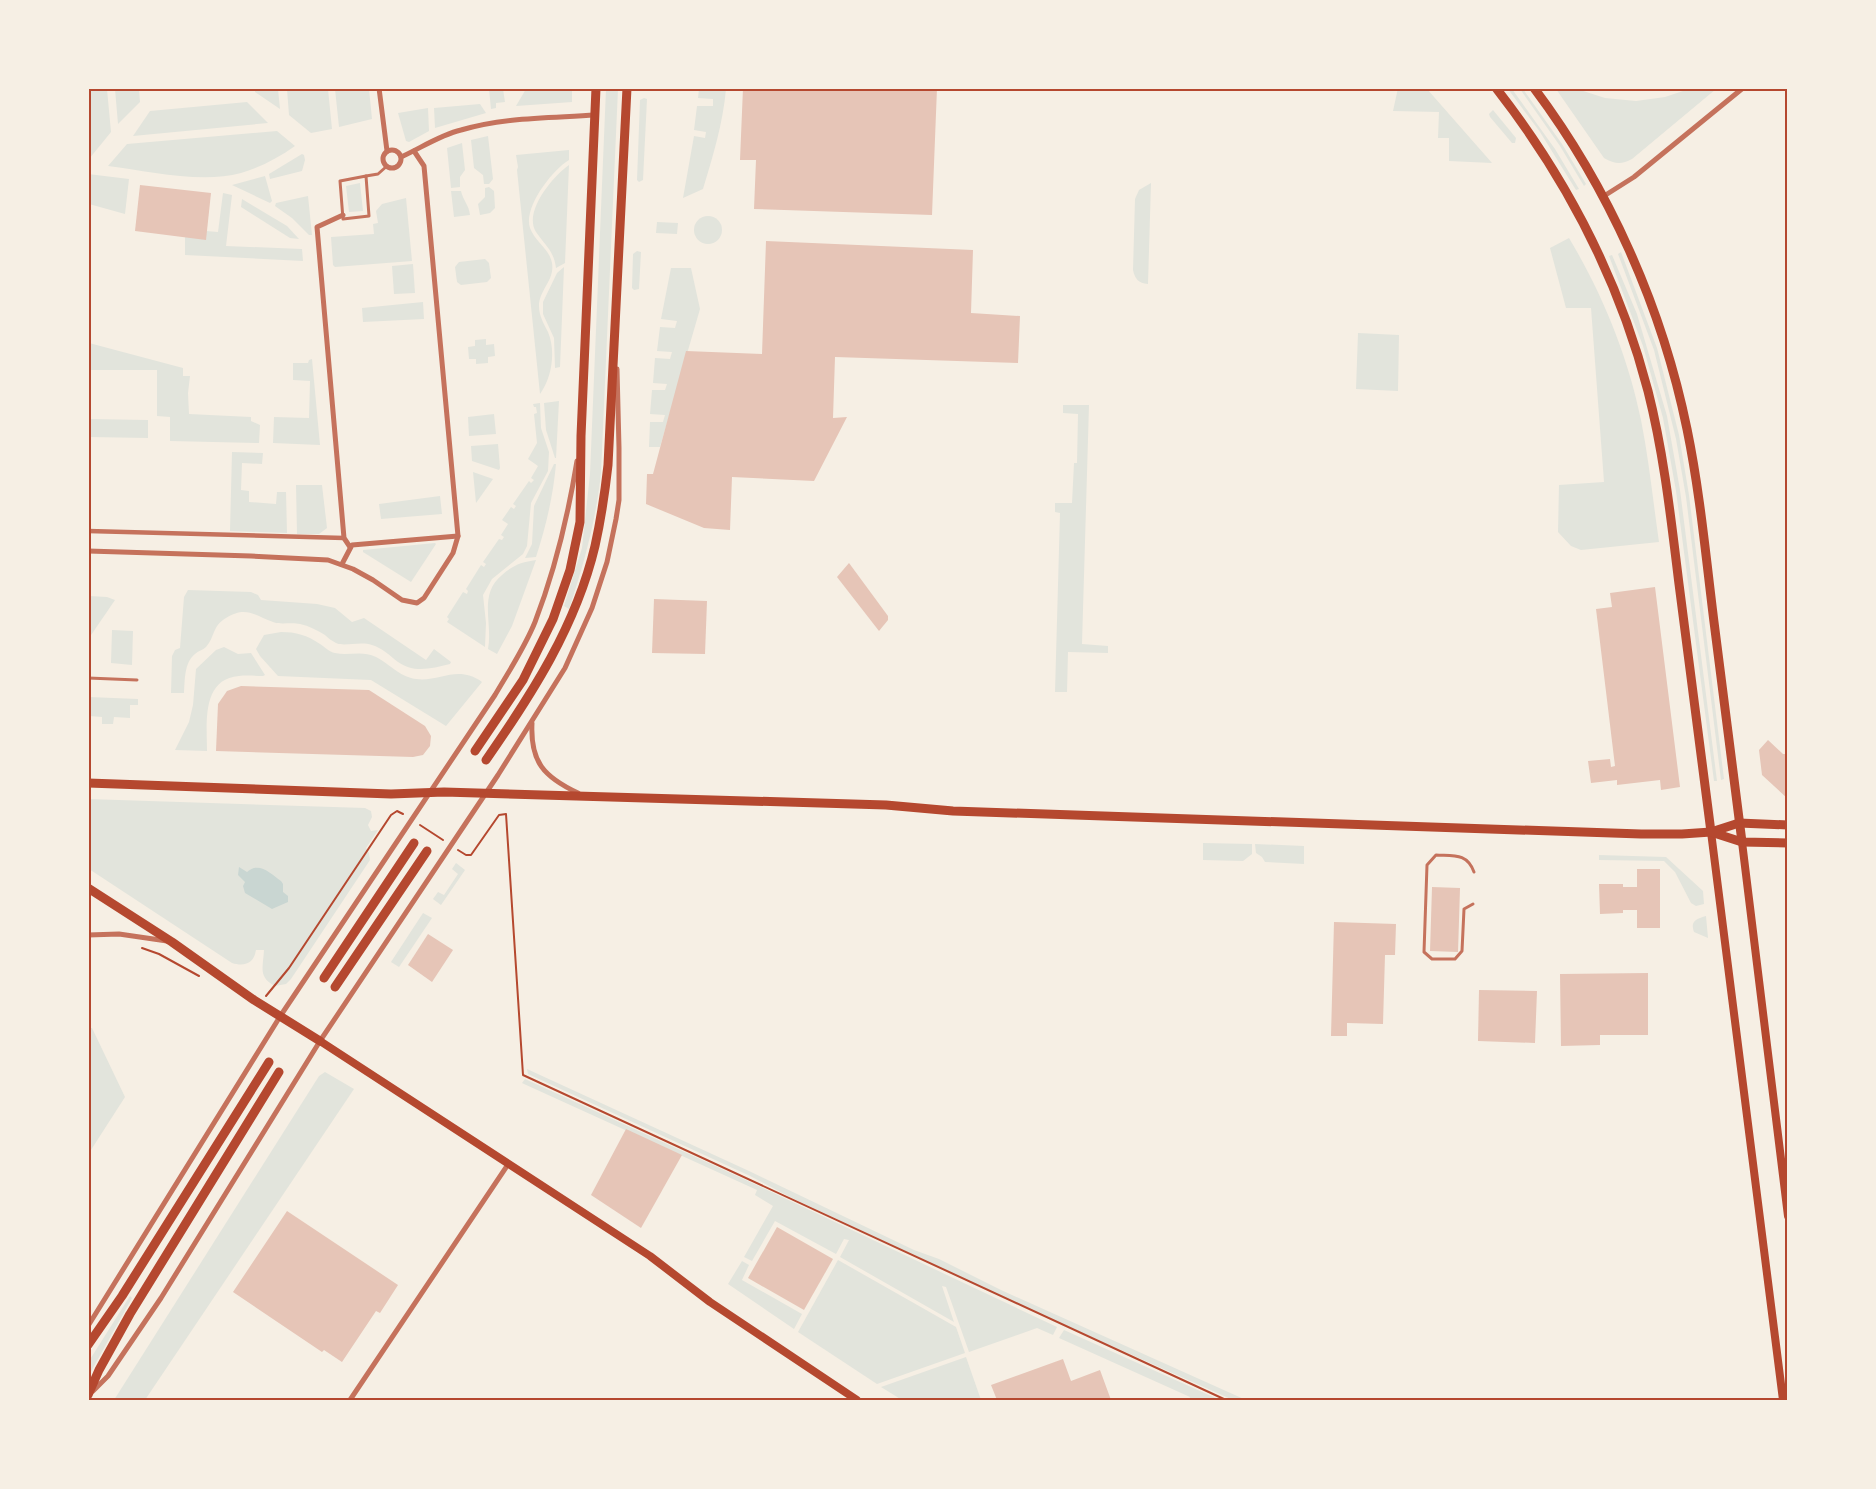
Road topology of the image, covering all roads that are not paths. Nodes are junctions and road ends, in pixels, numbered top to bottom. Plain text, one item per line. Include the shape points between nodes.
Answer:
1 (379, 88) edge
2 (596, 88) edge
3 (627, 88) edge
4 (1496, 88) edge
5 (1534, 88) edge
6 (1743, 88) edge
7 (595, 114) junction
8 (387, 151) junction
9 (414, 151) junction
10 (401, 157) junction
11 (387, 166) junction
12 (366, 176) junction
13 (1604, 196) junction
14 (343, 215) junction
15 (616, 326) junction
16 (581, 436) junction
17 (88, 531) edge
18 (458, 536) junction
19 (344, 538) junction
20 (350, 547) junction
21 (88, 551) edge
22 (342, 564) junction
23 (88, 678) edge
24 (137, 680) dead end
25 (532, 722) junction
26 (475, 752) dead end
27 (486, 760) dead end
28 (88, 783) edge
29 (429, 793) junction
30 (484, 794) junction
31 (585, 797) junction
32 (1739, 823) junction
33 (1788, 825) edge
34 (1711, 832) junction
35 (1742, 842) junction
36 (414, 843) dead end
37 (1788, 843) edge
38 (427, 851) dead end
39 (1474, 872) dead end
40 (88, 888) edge
41 (1473, 904) dead end
42 (88, 934) edge
43 (172, 942) junction
44 (324, 978) dead end
45 (335, 987) dead end
46 (280, 1015) junction
47 (320, 1041) junction
48 (269, 1062) dead end
49 (279, 1072) dead end
50 (509, 1163) junction
51 (1788, 1215) edge
52 (88, 1326) edge
53 (88, 1345) edge
54 (89, 1395) edge
55 (350, 1401) edge
56 (858, 1401) edge
57 (1783, 1401) edge

1 - 8 street
2 - 7 main road
3 - 15 main road
4 - 34 main road via 1547,159 1592,240 1633,341 1648,391 1668,493
5 - 13 main road
6 - 13 street via 1634,177
7 - 9 street via 479,125 447,134
7 - 16 main road
8 - 10 street via 396,150
8 - 11 street via 383,159
9 - 10 street
9 - 18 street via 424,166
10 - 11 street via 399,165
11 - 12 lane via 378,174
12 - 14 lane via 340,182
12 - 14 lane via 369,216 343,219
13 - 32 main road via 1664,340 1687,429
14 - 19 street via 317,227
15 - 25 street via 619,500 614,530 592,609 565,668
15 - 27 main road via 605,494 595,547 571,616 545,670
16 - 26 main road via 580,522 553,619 523,680
16 - 29 street via 570,505 534,624 495,695
17 - 19 street
18 - 20 street
18 - 22 street via 453,553 417,603 402,600
19 - 20 street
20 - 22 street
21 - 22 street via 251,556
23 - 24 lane
25 - 30 street
25 - 31 street via 533,749 540,765 555,782
28 - 29 main road
29 - 30 main road
29 - 46 street
30 - 31 main road
30 - 47 street
31 - 34 main road via 1531,831
32 - 33 main road
32 - 34 main road
32 - 35 main road
34 - 35 main road
34 - 57 main road
35 - 37 main road
35 - 51 main road
36 - 44 main road
38 - 45 main road
39 - 41 lane via 1464,857 1436,855 1427,865 1424,952 1432,959 1455,959 1462,951 1464,909
40 - 43 main road
42 - 43 street
43 - 46 main road
46 - 47 main road
46 - 52 street
47 - 50 main road
47 - 54 street via 161,1298 108,1376
48 - 53 main road
49 - 54 main road via 130,1314
50 - 55 street
50 - 56 main road

